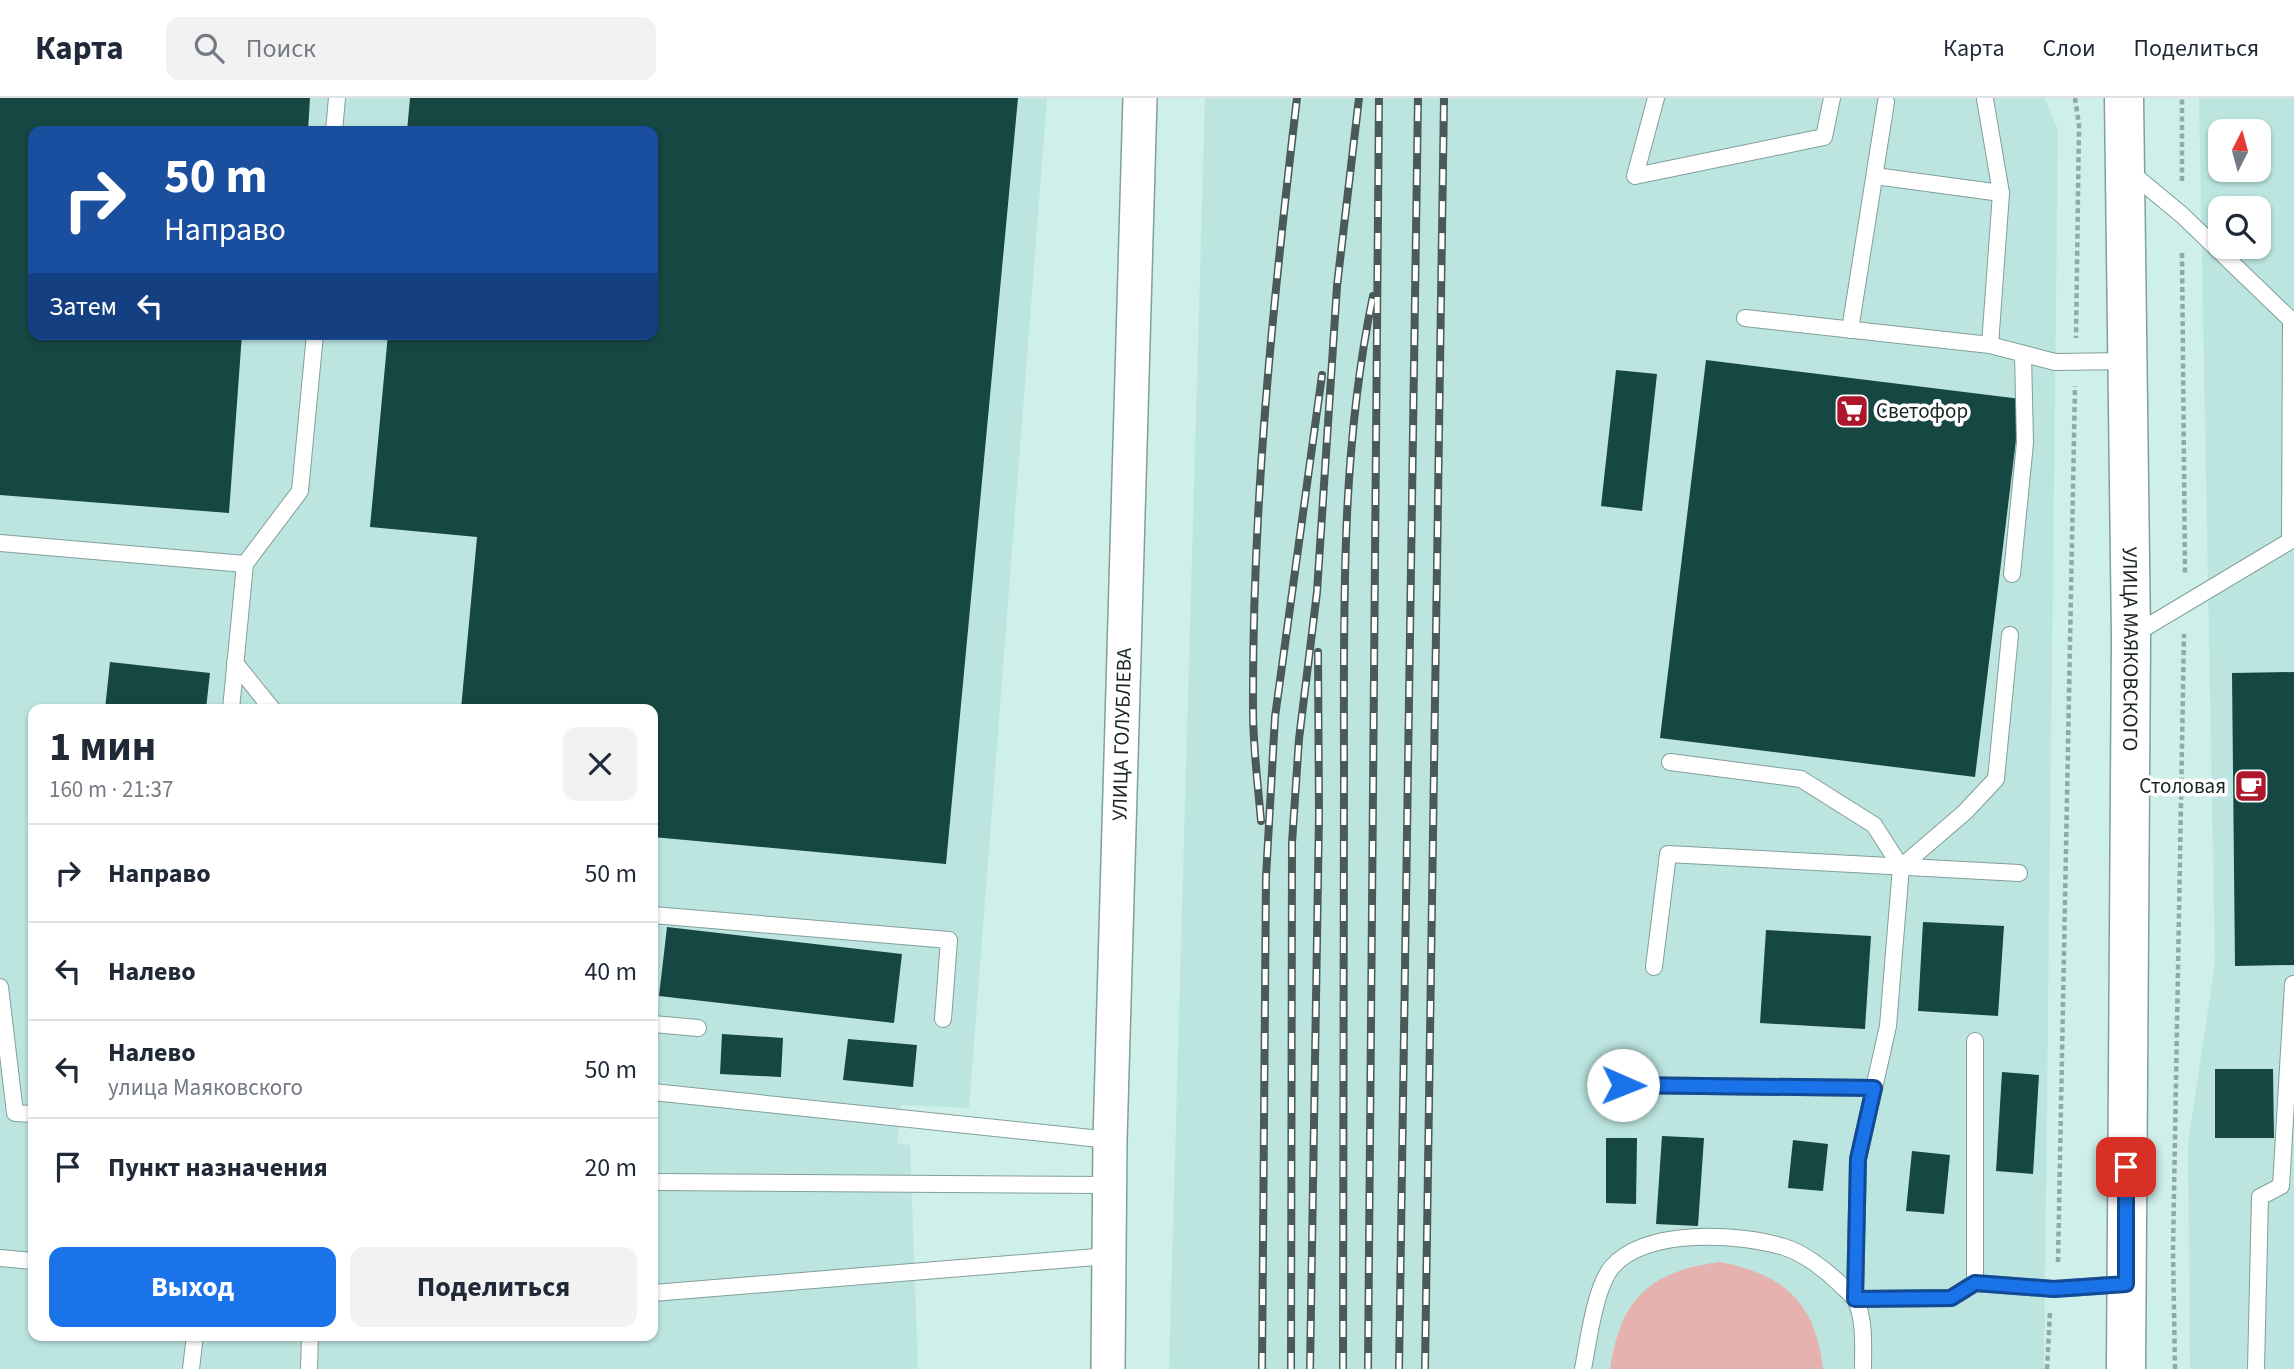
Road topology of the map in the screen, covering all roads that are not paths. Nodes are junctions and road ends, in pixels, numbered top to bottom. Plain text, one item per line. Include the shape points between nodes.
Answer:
1 (337, 98) edge
2 (1140, 98) edge
3 (1656, 98) edge
4 (1832, 98) edge
5 (2124, 98) edge
6 (1985, 99) edge
7 (1886, 102) dead end
8 (334, 126) edge
9 (2125, 168) junction
10 (1875, 176) junction
11 (2001, 193) junction
12 (1745, 318) dead end
13 (1850, 330) junction
14 (314, 340) edge
15 (1990, 345) junction
16 (2023, 354) junction
17 (2127, 360) junction
18 (0, 543) edge
19 (245, 564) junction
20 (2012, 574) dead end
21 (2010, 635) dead end
22 (2131, 636) junction
23 (235, 663) junction
24 (231, 704) edge
25 (268, 704) edge
26 (1670, 762) dead end
27 (1901, 867) junction
28 (2019, 873) dead end
29 (658, 915) edge
30 (1654, 967) dead end
31 (2292, 984) edge
32 (0, 988) edge
33 (943, 1019) dead end
34 (658, 1024) edge
35 (698, 1028) dead end
36 (1975, 1041) dead end
37 (1623, 1085) dead end
38 (1874, 1088) junction
39 (658, 1093) edge
40 (28, 1114) edge
41 (1110, 1140) junction
42 (658, 1182) edge
43 (1109, 1185) junction
44 (1109, 1256) junction
45 (0, 1258) edge
46 (28, 1261) edge
47 (1975, 1283) junction
48 (2126, 1284) junction
49 (658, 1293) edge
50 (1855, 1299) junction
51 (194, 1341) edge
52 (310, 1341) edge
53 (191, 1369) edge
54 (309, 1369) edge
55 (1108, 1369) edge
56 (1583, 1369) edge
57 (1863, 1369) edge
58 (2126, 1369) edge
59 (2256, 1369) edge

1 - 8 lane
2 - 41 street, УЛИЦА ГОЛУБЛЕВА
3 - 4 lane via 1635,176 1824,138
5 - 9 main road, УЛИЦА МАЯКОВСКОГО
6 - 11 lane
7 - 10 lane
9 - 17 main road, УЛИЦА МАЯКОВСКОГО
9 - 22 lane via 2182,215 2291,320 2290,541
10 - 11 lane
10 - 13 lane
11 - 15 lane
12 - 13 lane
13 - 15 lane
14 - 19 lane via 300,492
15 - 16 lane
16 - 17 lane via 2055,362
16 - 20 lane via 2025,443
17 - 22 main road, УЛИЦА МАЯКОВСКОГО
18 - 19 lane
19 - 23 lane
21 - 27 lane via 1996,779
22 - 48 main road, УЛИЦА МАЯКОВСКОГО
23 - 24 lane
23 - 25 lane
26 - 27 lane via 1801,779 1874,825
27 - 28 lane
27 - 30 lane via 1668,854
27 - 38 lane via 1888,1026
29 - 33 lane via 949,940
31 - 59 lane via 2281,1186 2260,1197
32 - 40 lane via 15,1113
34 - 35 lane
36 - 47 lane
37 - 38 lane
38 - 50 lane via 1858,1159
39 - 41 lane
41 - 43 street, УЛИЦА ГОЛУБЛЕВА
42 - 43 lane
43 - 44 street, УЛИЦА ГОЛУБЛЕВА
44 - 49 lane
44 - 55 street, УЛИЦА ГОЛУБЛЕВА
45 - 46 lane
47 - 48 lane via 2054,1289
47 - 50 lane via 1951,1298
48 - 58 main road, УЛИЦА МАЯКОВСКОГО
50 - 56 lane via 1831,1274 1786,1247 1735,1238 1680,1238 1637,1248 1611,1268 1594,1312
50 - 57 lane via 1863,1334
51 - 53 lane
52 - 54 lane

